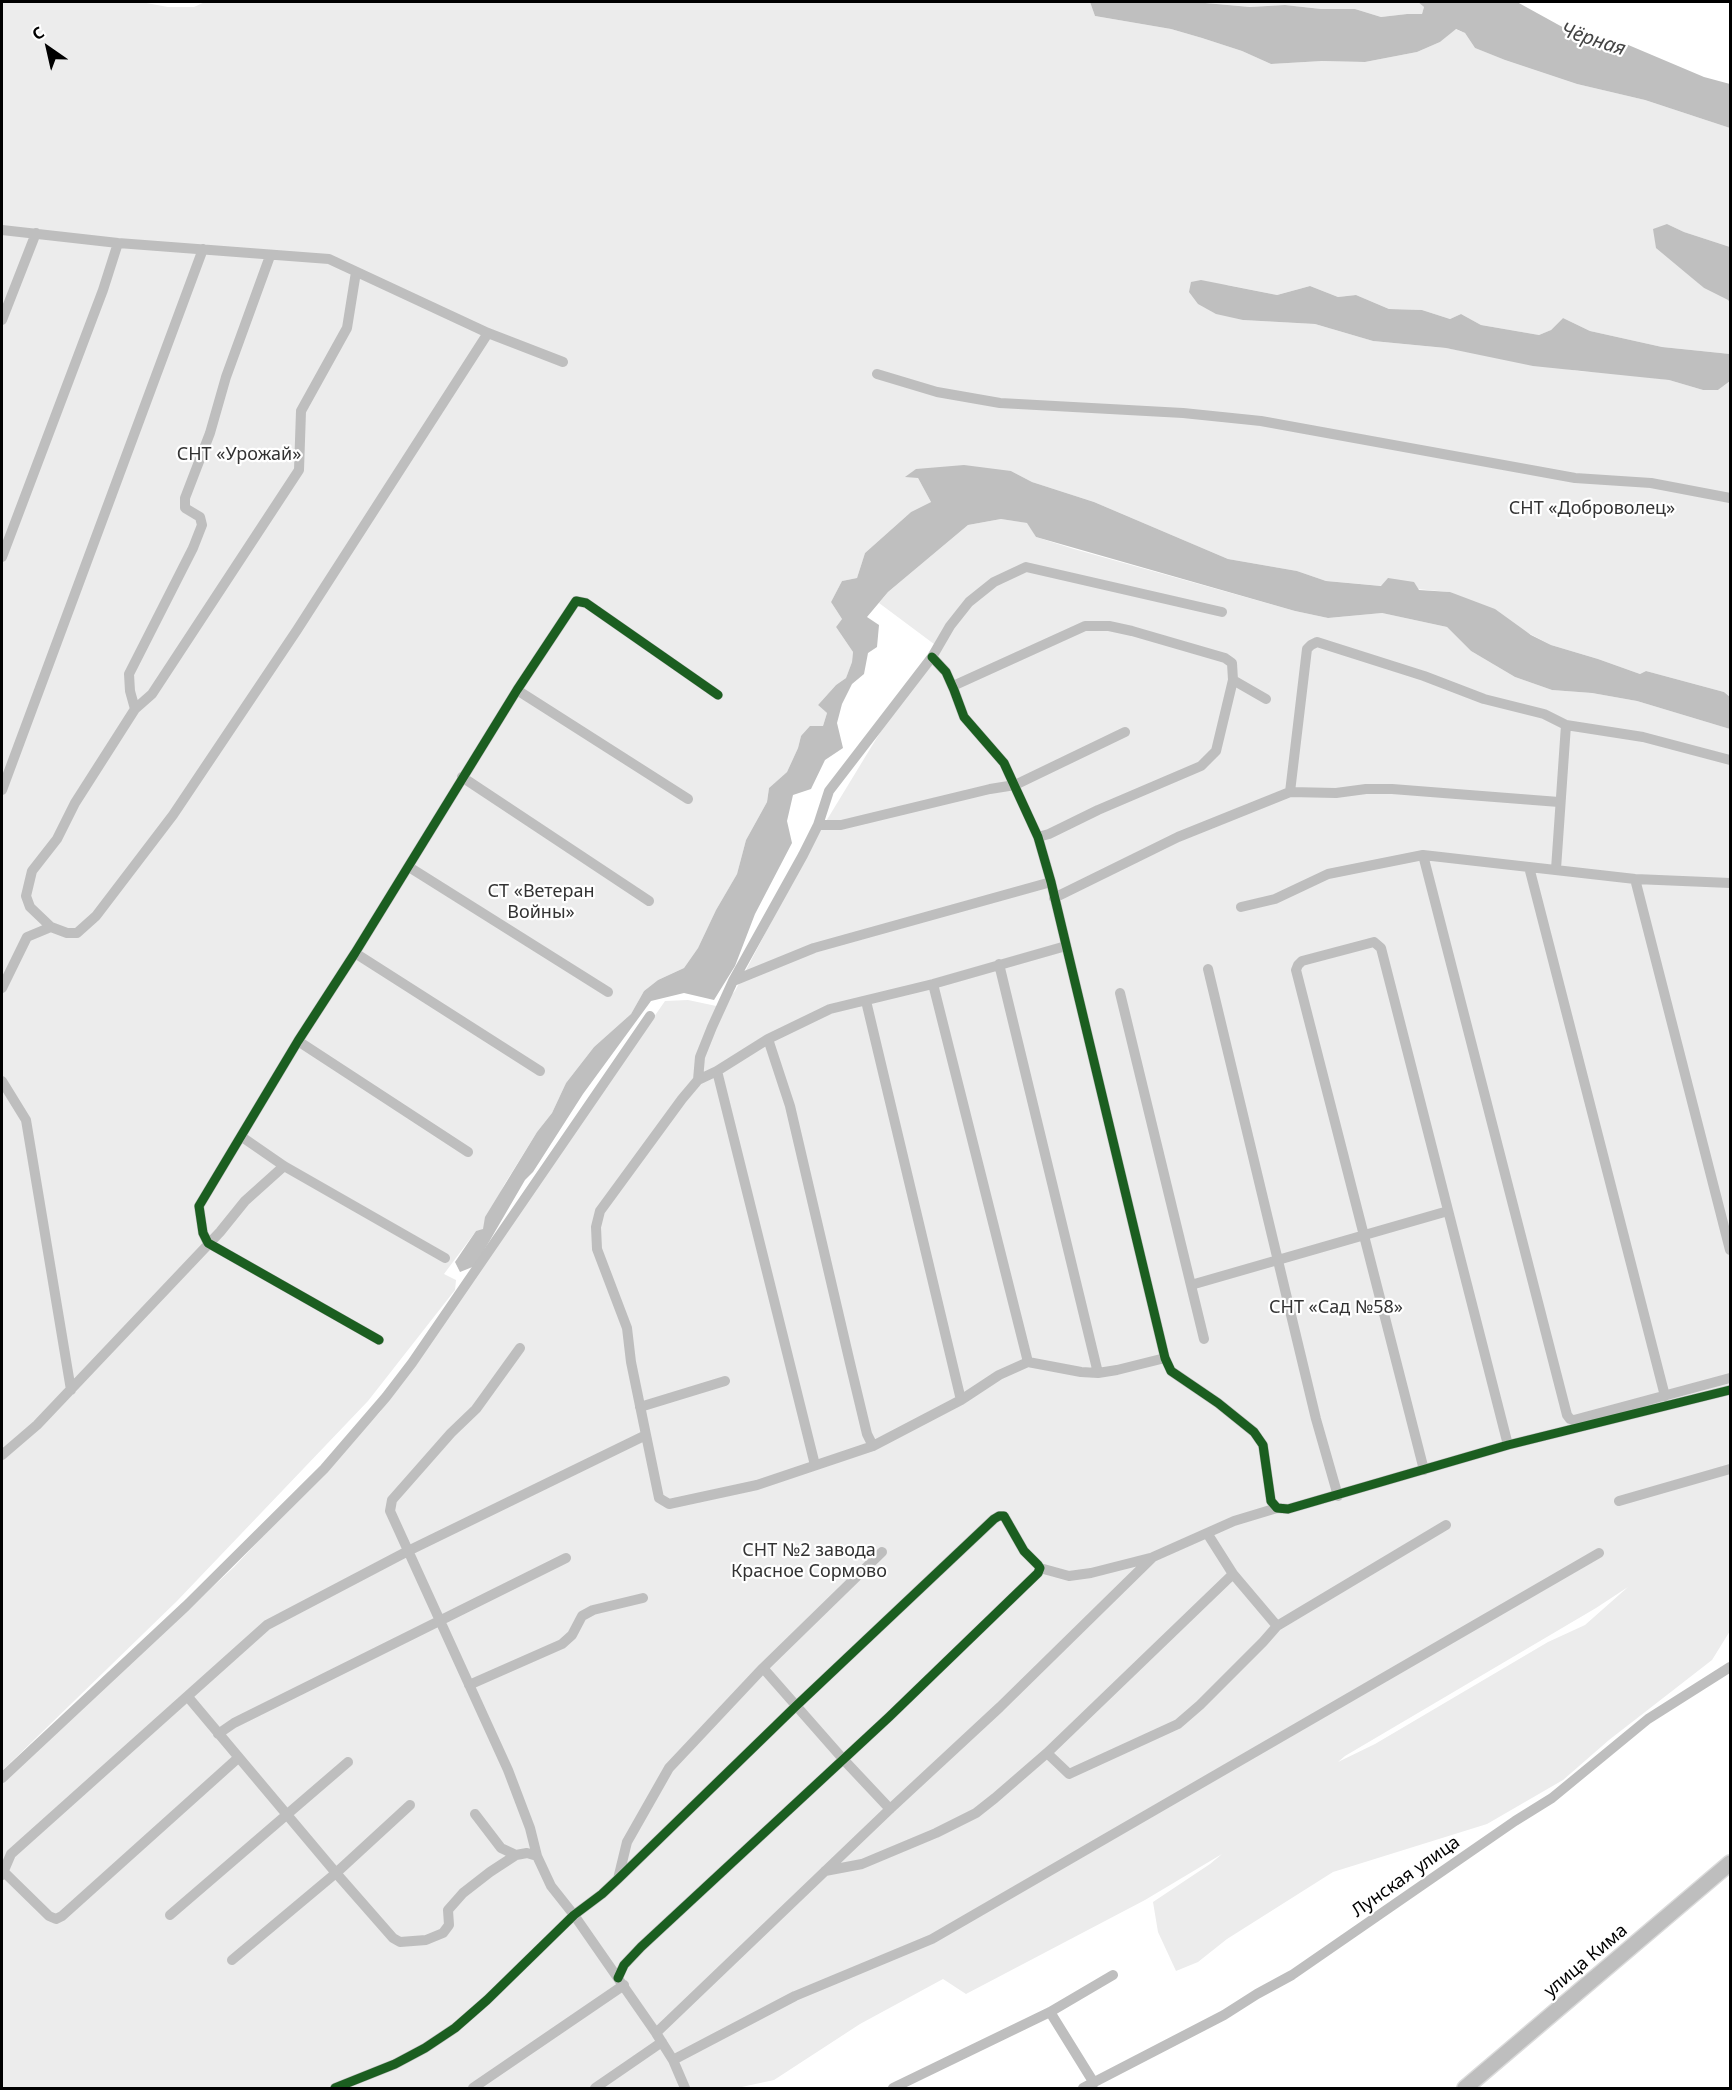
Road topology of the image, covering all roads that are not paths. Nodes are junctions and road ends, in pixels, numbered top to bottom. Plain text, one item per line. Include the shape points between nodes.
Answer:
1 (2, 230) edge
2 (36, 233) junction
3 (118, 243) junction
4 (203, 249) junction
5 (270, 255) junction
6 (356, 272) junction
7 (2, 320) edge
8 (488, 333) junction
9 (563, 362) dead end
10 (877, 374) dead end
11 (1731, 498) edge
12 (2, 557) edge
13 (1222, 612) dead end
14 (932, 657) junction
15 (1233, 680) junction
16 (952, 686) junction
17 (517, 690) junction
18 (718, 695) dead end
19 (1266, 699) dead end
20 (135, 709) junction
21 (1566, 724) junction
22 (1125, 732) dead end
23 (1731, 760) edge
24 (462, 777) junction
25 (1015, 785) junction
26 (2, 790) edge
27 (1290, 792) junction
28 (688, 800) dead end
29 (1559, 802) junction
30 (818, 825) junction
31 (1038, 837) junction
32 (1423, 855) junction
33 (408, 867) junction
34 (1529, 867) junction
35 (1556, 869) junction
36 (1635, 879) junction
37 (1051, 882) junction
38 (1731, 883) edge
39 (1054, 898) junction
40 (649, 901) dead end
41 (1241, 907) dead end
42 (51, 927) junction
43 (1065, 946) junction
44 (355, 953) junction
45 (999, 964) junction
46 (1208, 969) dead end
47 (733, 981) junction
48 (933, 984) junction
49 (2, 988) edge
50 (608, 992) dead end
51 (1120, 993) dead end
52 (866, 1001) junction
53 (650, 1016) dead end
54 (768, 1039) junction
55 (298, 1041) junction
56 (540, 1071) dead end
57 (717, 1071) junction
58 (698, 1080) junction
59 (3, 1086) edge
60 (242, 1137) junction
61 (468, 1152) dead end
62 (284, 1166) junction
63 (1448, 1211) junction
64 (1365, 1235) junction
65 (208, 1243) junction
66 (1731, 1250) edge
67 (445, 1258) dead end
68 (1278, 1260) junction
69 (1191, 1284) junction
70 (1204, 1339) dead end
71 (379, 1340) dead end
72 (520, 1348) dead end
73 (1165, 1358) junction
74 (1028, 1362) junction
75 (1098, 1372) junction
76 (1731, 1378) edge
77 (725, 1381) dead end
78 (71, 1390) junction
79 (1731, 1390) edge
80 (1665, 1396) junction
81 (961, 1400) junction
82 (640, 1407) junction
83 (646, 1435) junction
84 (1508, 1445) junction
85 (873, 1446) junction
86 (2, 1455) edge
87 (815, 1465) junction
88 (1731, 1468) edge
89 (1424, 1470) junction
90 (1338, 1496) junction
91 (1619, 1501) dead end
92 (1277, 1508) junction
93 (1446, 1525) dead end
94 (1207, 1533) junction
95 (408, 1551) junction
96 (882, 1552) dead end
97 (1599, 1553) dead end
98 (1153, 1557) junction
99 (566, 1558) dead end
100 (1040, 1568) junction
101 (1233, 1574) junction
102 (642, 1598) dead end
103 (440, 1620) junction
104 (1276, 1626) junction
105 (1731, 1667) edge
106 (763, 1668) junction
107 (469, 1685) junction
108 (188, 1697) junction
109 (796, 1706) junction
110 (218, 1734) junction
111 (1047, 1753) junction
112 (238, 1758) junction
113 (843, 1759) junction
114 (348, 1762) dead end
115 (2, 1778) edge
116 (410, 1805) dead end
117 (890, 1809) junction
118 (475, 1814) dead end
119 (287, 1816) junction
120 (516, 1855) junction
121 (537, 1856) junction
122 (1728, 1869) edge
123 (824, 1871) junction
124 (3, 1873) edge
125 (336, 1873) junction
126 (618, 1879) junction
127 (170, 1915) dead end
128 (574, 1915) junction
129 (232, 1960) dead end
130 (1113, 1975) dead end
131 (621, 1982) junction
132 (1050, 2012) junction
133 (658, 2038) junction
134 (673, 2060) junction
135 (1089, 2086) edge
136 (335, 2088) edge
137 (473, 2088) edge
138 (596, 2088) edge
139 (685, 2088) edge
140 (893, 2088) edge
141 (1465, 2088) edge

1 - 2 street
2 - 3 street
2 - 7 street
3 - 4 street
3 - 12 street via 104,290
4 - 5 street
4 - 26 street
5 - 6 street via 329,259
5 - 20 street via 185,498 185,508 200,517 202,525 129,675
6 - 8 street
6 - 20 street via 347,328 301,411 299,470 152,694
8 - 9 street
8 - 42 street via 310,610 166,824 96,916 77,933
10 - 11 street via 937,392 1000,404 1261,421 1575,478 1652,483
13 - 14 street via 1026,567 994,582 969,602
14 - 16 street via 946,672
14 - 30 street via 829,791
15 - 16 street via 1232,663 1225,657 1121,628 1084,626
15 - 19 street
15 - 31 street via 1216,751 1201,766
16 - 25 street via 963,717 1004,763
17 - 18 street via 576,601 586,603
17 - 24 street
17 - 28 street
20 - 42 street via 75,803 57,839 32,871 26,896 30,907
21 - 23 street via 1644,737
21 - 27 street via 1317,642 1307,649
21 - 29 street
22 - 25 street
24 - 33 street
24 - 40 street
25 - 30 street via 841,825
25 - 31 street
27 - 29 street via 1392,789
27 - 39 street via 1178,837
29 - 35 street
30 - 47 street
31 - 37 street
32 - 34 street
32 - 41 street via 1328,874 1275,899
32 - 80 street via 1564,1410 1574,1420
33 - 44 street
33 - 50 street
34 - 35 street
34 - 80 street
35 - 36 street
36 - 38 street
36 - 66 street
37 - 39 street
37 - 47 street via 814,948
39 - 43 street
42 - 49 street via 27,937
43 - 45 street
43 - 73 street
44 - 55 street
44 - 56 street
45 - 48 street
45 - 75 street
46 - 68 street
47 - 58 street via 700,1057
48 - 52 street
48 - 74 street
51 - 69 street
52 - 54 street via 830,1009
52 - 81 street
53 - 115 street via 386,1397 324,1469 186,1606
54 - 57 street
54 - 85 street via 790,1106
55 - 60 street
55 - 61 street
57 - 58 street
57 - 87 street
58 - 82 street via 600,1210 596,1227 597,1249 627,1328
59 - 78 street via 26,1120
60 - 62 street
60 - 65 street via 199,1206
62 - 65 street via 245,1201
62 - 67 street
63 - 64 street
63 - 64 street via 1381,948 1374,942 1302,961 1296,970
63 - 84 street
64 - 68 street
64 - 89 street
65 - 71 street
65 - 78 street
68 - 69 street
68 - 90 street
69 - 70 street
72 - 95 street via 476,1409 392,1500 390,1511
73 - 75 street
73 - 92 street via 1171,1371 1254,1432 1263,1445 1271,1501
74 - 75 street
74 - 81 street
76 - 80 street
77 - 82 street
78 - 86 street
79 - 84 street
81 - 85 street
82 - 83 street
83 - 87 street via 659,1498 669,1504 757,1485
83 - 95 street
84 - 89 street
85 - 87 street
88 - 91 street
89 - 90 street
90 - 92 street via 1288,1509
92 - 94 street
93 - 104 street
94 - 98 street
94 - 101 street
95 - 103 street
95 - 108 street via 267,1625
96 - 106 street
97 - 134 street via 932,1939 795,1996
98 - 100 street via 1069,1576
98 - 117 street
99 - 103 street
100 - 109 street via 1017,1541 1007,1519 999,1516
100 - 113 street
101 - 104 street
101 - 111 street
102 - 107 street via 593,1610 582,1616 562,1644
103 - 107 street
103 - 110 street
104 - 111 street via 1178,1724 1069,1774
105 - 135 street, Лунская улица via 1648,1719 1552,1798 1292,1975
106 - 109 street
106 - 126 street via 669,1768 627,1842
107 - 121 street via 508,1770
108 - 110 street
108 - 124 street via 11,1854
109 - 113 street
109 - 126 street
110 - 112 street
111 - 123 street via 976,1813 862,1864
112 - 119 street
112 - 124 street via 62,1916 49,1916
113 - 117 street
113 - 131 street via 641,1947 624,1965
114 - 119 street
116 - 125 street
117 - 123 street
118 - 120 street via 501,1848
119 - 125 street
119 - 127 street
120 - 121 street
120 - 125 street via 463,1893 448,1910 449,1925 443,1933 410,1942 393,1938
121 - 128 street via 551,1886
122 - 141 main road, улица Кима
123 - 133 street
125 - 129 street
126 - 128 street
128 - 131 street
128 - 136 street via 455,2028 395,2064
130 - 132 street
131 - 133 street
131 - 137 street
132 - 135 street
132 - 140 street
133 - 134 street
133 - 138 street
134 - 139 street

